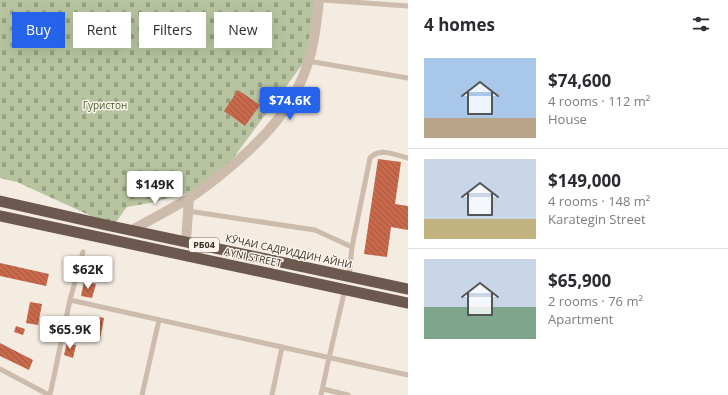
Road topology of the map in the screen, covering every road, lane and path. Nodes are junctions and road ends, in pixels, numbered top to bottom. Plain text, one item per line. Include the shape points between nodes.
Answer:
1 (319, 0) edge
2 (323, 0) edge
3 (408, 6) edge
4 (308, 61) junction
5 (408, 78) edge
6 (408, 158) edge
7 (189, 198) junction
8 (0, 200) edge
9 (188, 211) junction
10 (0, 216) edge
11 (132, 230) junction
12 (186, 241) junction
13 (352, 247) junction
14 (83, 252) dead end
15 (349, 276) junction
16 (346, 289) junction
17 (408, 289) edge
18 (70, 300) junction
19 (408, 303) edge
20 (159, 320) junction
21 (282, 347) junction
22 (329, 358) junction
23 (0, 369) edge
24 (408, 375) edge
25 (322, 389) junction
26 (50, 395) edge
27 (142, 395) edge
28 (272, 395) edge
29 (321, 395) edge
30 (348, 395) edge

1 - 4 street
2 - 3 lane
4 - 5 lane
4 - 7 street via 292,99 267,134 244,156
6 - 13 lane via 382,152 373,154 370,158
7 - 9 street
7 - 11 street
8 - 11 highway, КӮЧАИ САДРИДДИН АЙНИ / РБ04
9 - 12 street
9 - 13 lane via 315,230
10 - 16 highway, AYNI STREET / РБ04
11 - 12 highway, КӮЧАИ САДРИДДИН АЙНИ / РБ04
12 - 15 highway, КӮЧАИ САДРИДДИН АЙНИ / РБ04
13 - 15 lane
14 - 18 lane
15 - 17 highway, КӮЧАИ САДРИДДИН АЙНИ / РБ04
16 - 19 highway, AYNI STREET / РБ04
16 - 22 lane
18 - 20 lane
18 - 26 lane
20 - 21 lane
20 - 27 lane
21 - 22 lane
21 - 28 lane
22 - 24 lane
22 - 25 lane
23 - 26 lane
25 - 29 lane
25 - 30 lane

